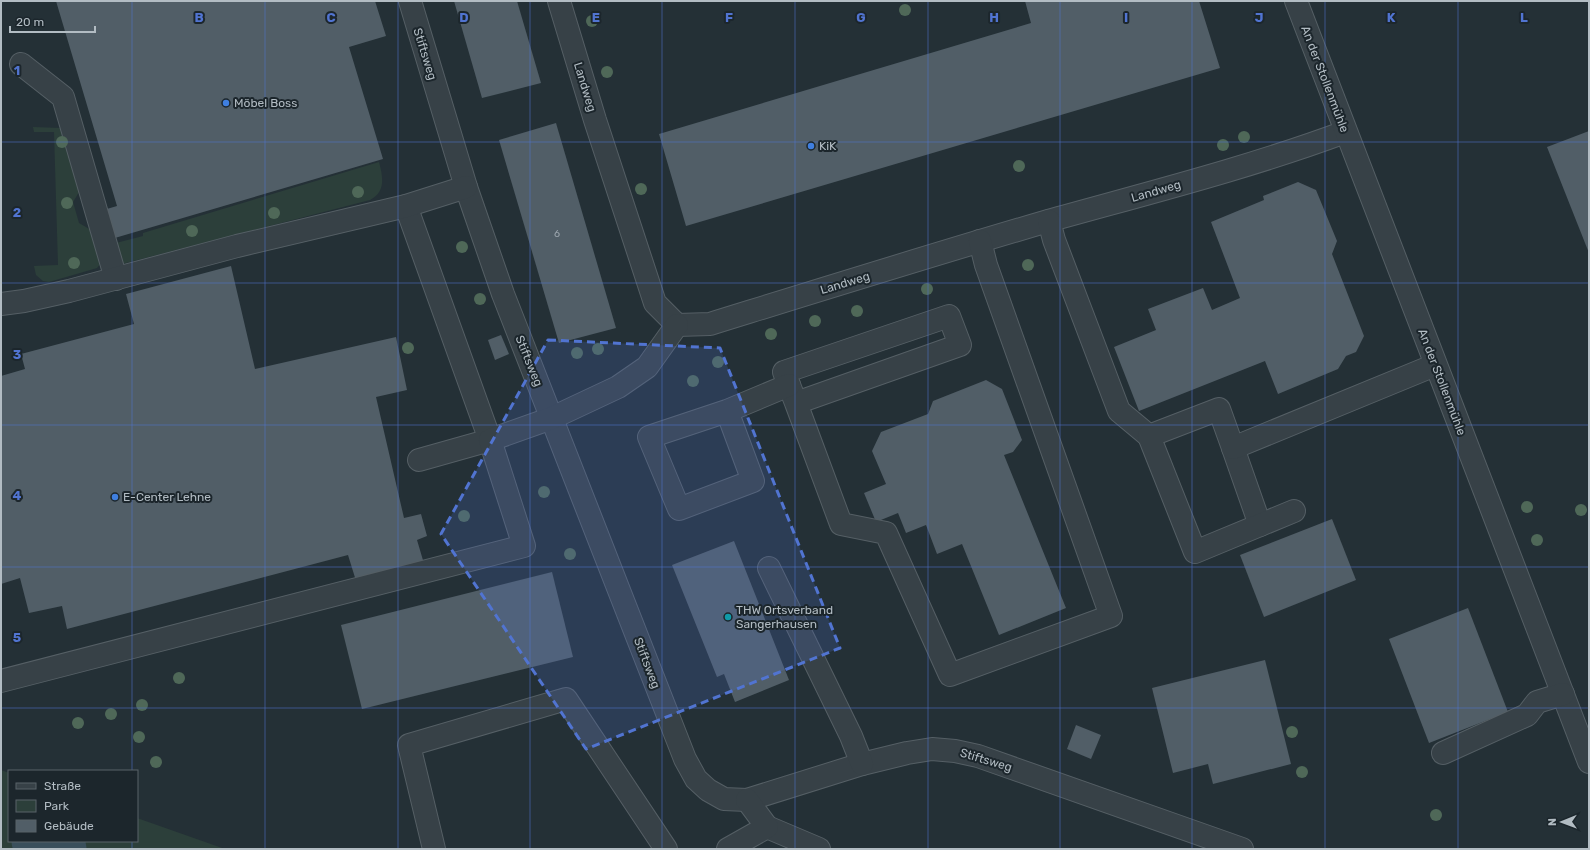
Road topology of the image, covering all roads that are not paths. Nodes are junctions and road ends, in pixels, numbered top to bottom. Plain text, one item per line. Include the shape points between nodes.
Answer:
1 (410, 1) edge
2 (559, 1) edge
3 (1296, 1) edge
4 (21, 64) dead end
5 (1345, 132) junction
6 (466, 187) junction
7 (406, 206) junction
8 (1049, 221) junction
9 (980, 241) junction
10 (116, 279) junction
11 (1, 304) edge
12 (677, 325) junction
13 (1435, 365) junction
14 (793, 394) junction
15 (727, 410) junction
16 (552, 418) junction
17 (1149, 436) junction
18 (490, 440) junction
19 (1234, 448) junction
20 (419, 460) dead end
21 (1294, 511) dead end
22 (1260, 525) junction
23 (769, 568) dead end
24 (1, 681) edge
25 (1563, 694) junction
26 (1443, 753) dead end
27 (1589, 762) edge
28 (862, 764) junction
29 (747, 800) junction
30 (767, 827) junction
31 (1192, 841) edge
32 (434, 849) edge
33 (666, 849) edge
34 (728, 849) edge
35 (819, 849) edge
36 (1242, 849) edge

1 - 6 street, Stiftsweg
2 - 12 street, Landweg via 655,303
3 - 5 street, An der Stollenmühle
4 - 10 street via 63,97
5 - 8 street, Landweg via 1206,177
5 - 13 street, An der Stollenmühle
6 - 7 street
6 - 16 street, Stiftsweg via 516,329
7 - 10 street via 237,246
7 - 18 street
8 - 9 street, Landweg
8 - 17 street via 1120,411
9 - 12 street, Landweg via 710,324
9 - 14 street via 986,265 1111,616 950,675 886,533 841,524
10 - 11 street
12 - 16 street via 647,367 618,387
13 - 19 street
13 - 25 street, An der Stollenmühle
14 - 14 street via 960,344 949,316 784,372
14 - 15 street
15 - 15 street via 649,437 679,509 753,481
16 - 18 street
16 - 29 street, Stiftsweg via 685,759 696,779 708,790 724,799
17 - 19 street via 1219,409
17 - 22 street via 1195,552
18 - 20 street
18 - 24 street via 524,546
19 - 22 street
21 - 22 street
23 - 28 street via 851,736
25 - 26 street via 1537,702 1527,715
25 - 27 street, An der Stollenmühle
28 - 29 street, Stiftsweg
28 - 31 street, Stiftsweg via 932,750 978,756
29 - 30 street
30 - 34 street
30 - 35 street
31 - 36 street, Stiftsweg
32 - 33 street via 408,745 566,699

